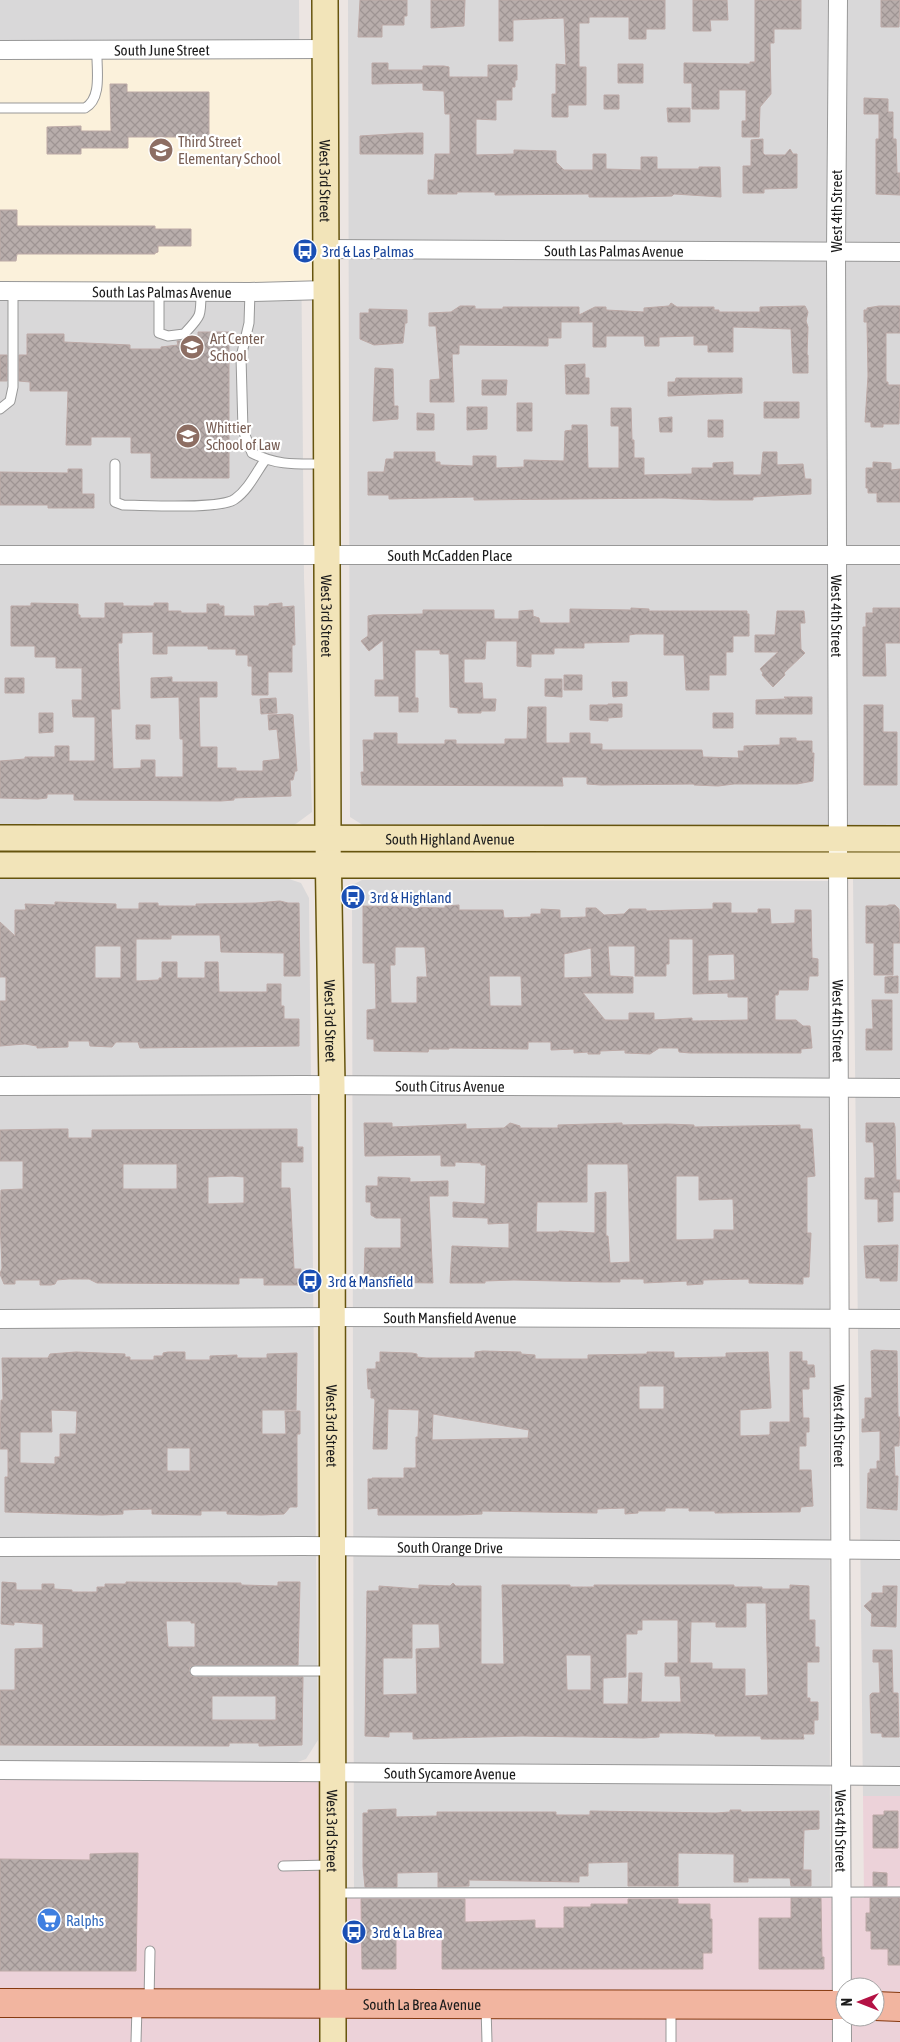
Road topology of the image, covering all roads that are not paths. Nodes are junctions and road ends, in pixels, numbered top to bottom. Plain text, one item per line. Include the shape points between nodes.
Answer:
1 (325, 0) edge
2 (838, 0) edge
3 (325, 49) junction
4 (0, 50) edge
5 (97, 50) junction
6 (0, 108) edge
7 (326, 249) junction
8 (836, 252) junction
9 (900, 252) edge
10 (326, 290) junction
11 (6, 291) edge
12 (158, 292) junction
13 (201, 292) junction
14 (250, 292) junction
15 (0, 408) edge
16 (265, 460) junction
17 (115, 464) dead end
18 (327, 464) junction
19 (327, 554) junction
20 (0, 555) edge
21 (900, 555) edge
22 (839, 556) junction
23 (0, 838) edge
24 (328, 839) junction
25 (839, 839) junction
26 (900, 839) edge
27 (0, 865) edge
28 (329, 865) junction
29 (838, 865) junction
30 (900, 865) edge
31 (0, 1086) edge
32 (332, 1086) junction
33 (839, 1088) junction
34 (900, 1088) edge
35 (333, 1317) junction
36 (0, 1319) edge
37 (839, 1319) junction
38 (900, 1319) edge
39 (334, 1546) junction
40 (0, 1547) edge
41 (841, 1550) junction
42 (900, 1550) edge
43 (334, 1670) junction
44 (195, 1671) dead end
45 (0, 1770) edge
46 (334, 1772) junction
47 (900, 1776) edge
48 (842, 1777) junction
49 (333, 1865) junction
50 (283, 1866) dead end
51 (842, 1892) junction
52 (900, 1892) edge
53 (333, 1893) junction
54 (150, 1951) dead end
55 (844, 1977) edge
56 (0, 2003) edge
57 (143, 2003) junction
58 (333, 2003) junction
59 (486, 2004) junction
60 (671, 2004) junction
61 (835, 2005) edge
62 (885, 2006) edge
63 (900, 2006) edge
64 (843, 2027) edge
65 (136, 2042) edge
66 (333, 2042) edge
67 (487, 2042) edge
68 (671, 2042) edge
69 (842, 2042) edge

1 - 3 main road, West 3rd Street
2 - 8 street, West 4th Street
3 - 5 street, South June Street
3 - 7 main road, West 3rd Street
4 - 5 street, South June Street
5 - 6 lane via 96,98 85,108
7 - 8 street, South Las Palmas Avenue
7 - 10 main road, West 3rd Street
8 - 9 street, South Las Palmas Avenue
8 - 22 street, West 4th Street
10 - 14 street, South Las Palmas Avenue
10 - 18 main road, West 3rd Street
11 - 12 street, South Las Palmas Avenue
11 - 15 lane via 13,387 10,401
12 - 13 street, South Las Palmas Avenue
12 - 13 lane via 159,333 168,336 184,334 195,322 201,314
13 - 14 street, South Las Palmas Avenue
14 - 16 lane via 249,323 241,357 243,430 252,453
16 - 17 lane via 244,491 233,501 202,506 123,505 115,502
16 - 18 lane via 285,464
18 - 19 main road, West 3rd Street
19 - 20 street, South McCadden Place
19 - 22 street, South McCadden Place
19 - 24 main road, West 3rd Street
21 - 22 street, South McCadden Place
22 - 25 street, West 4th Street
23 - 24 main road, South Highland Avenue
24 - 25 main road, South Highland Avenue
24 - 28 main road, West 3rd Street
25 - 26 main road, South Highland Avenue
25 - 29 street, West 4th Street
27 - 28 main road, South Highland Avenue
28 - 29 main road, South Highland Avenue
28 - 32 main road, West 3rd Street
29 - 30 main road, South Highland Avenue
29 - 33 street, West 4th Street
31 - 32 street, South Citrus Avenue
32 - 33 street, South Citrus Avenue
32 - 35 main road, West 3rd Street
33 - 34 street, South Citrus Avenue
33 - 37 street, West 4th Street
35 - 36 street, South Mansfield Avenue
35 - 37 street, South Mansfield Avenue
35 - 39 main road, West 3rd Street
37 - 38 street, South Mansfield Avenue
37 - 41 street, West 4th Street
39 - 40 street, South Orange Drive
39 - 41 street, South Orange Drive
39 - 43 main road, West 3rd Street
41 - 42 street, South Orange Drive
41 - 48 street, West 4th Street
43 - 44 lane
43 - 46 main road, West 3rd Street
45 - 46 street, South Sycamore Avenue
46 - 48 street, South Sycamore Avenue
46 - 49 main road, West 3rd Street
47 - 48 street, South Sycamore Avenue
48 - 51 street, West 4th Street
49 - 50 lane
49 - 53 main road, West 3rd Street
51 - 52 lane
51 - 53 lane
51 - 55 street, West 4th Street
53 - 58 main road, West 3rd Street
54 - 57 lane
56 - 57 main road, South La Brea Avenue
57 - 58 main road, South La Brea Avenue
57 - 65 lane
58 - 59 main road, South La Brea Avenue
58 - 66 main road, West 3rd Street
59 - 60 main road, South La Brea Avenue
59 - 67 lane
60 - 61 main road, South La Brea Avenue
60 - 68 lane
62 - 63 main road
64 - 69 street, West 4th Street

